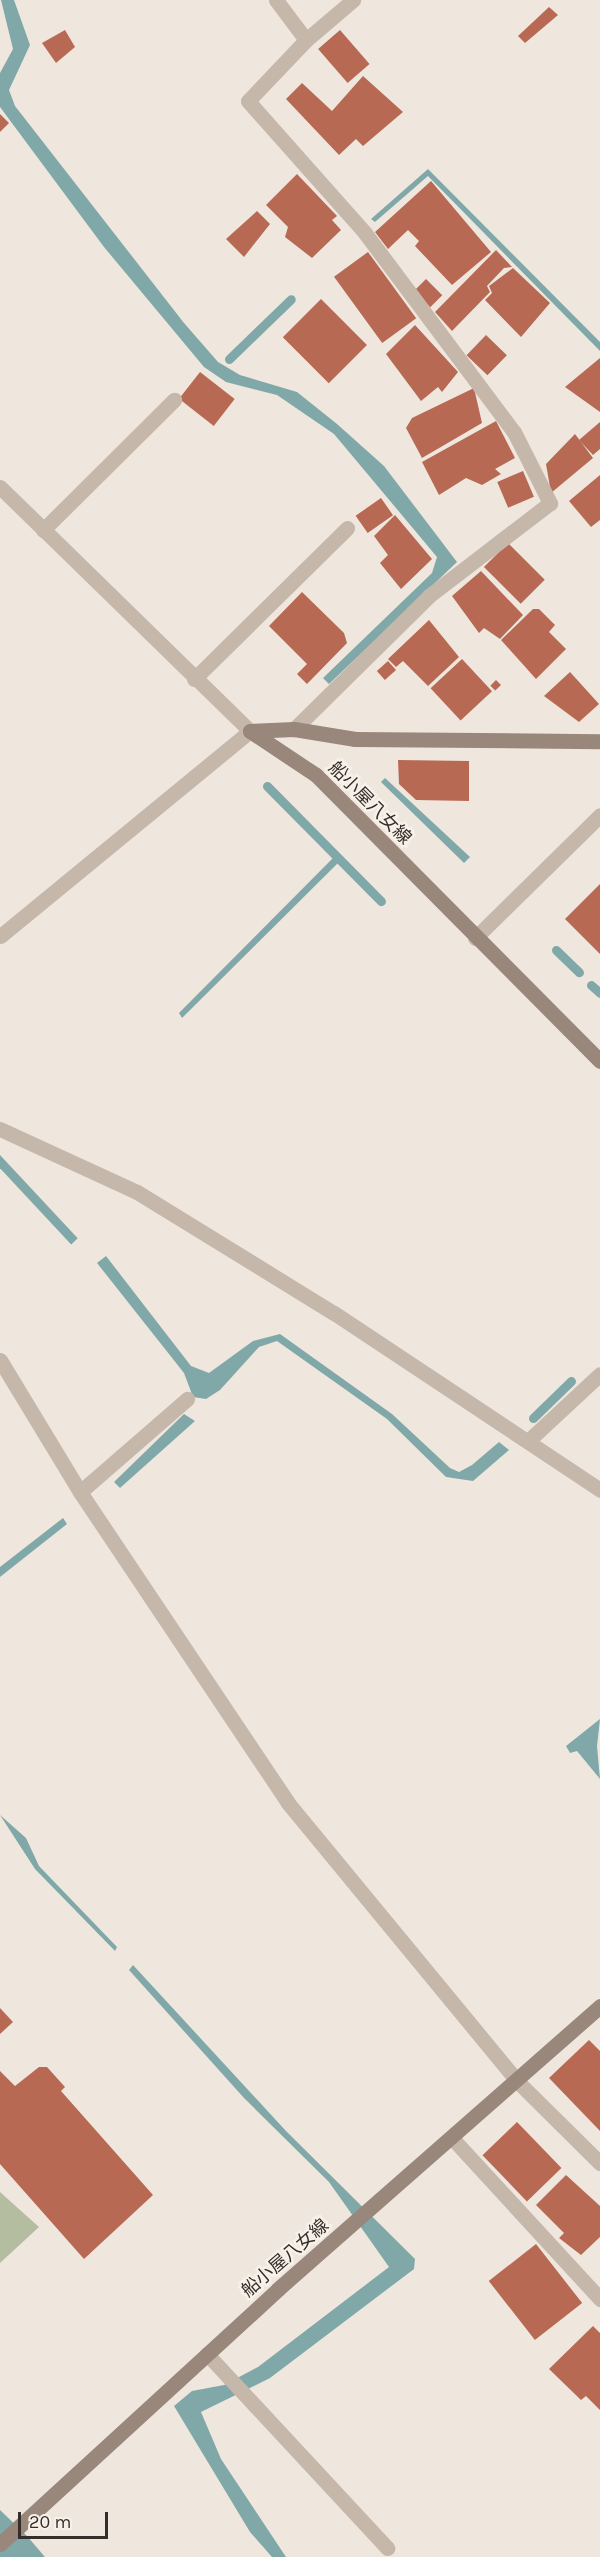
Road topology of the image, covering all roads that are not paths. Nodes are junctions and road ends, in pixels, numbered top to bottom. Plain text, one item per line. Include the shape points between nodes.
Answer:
1 (276, 0) edge
2 (352, 0) edge
3 (306, 40) junction
4 (174, 400) dead end
5 (0, 487) edge
6 (347, 528) dead end
7 (43, 530) junction
8 (194, 679) junction
9 (294, 729) junction
10 (250, 731) junction
11 (600, 741) edge
12 (600, 815) edge
13 (0, 936) edge
14 (475, 938) junction
15 (600, 1061) edge
16 (0, 1130) edge
17 (0, 1360) edge
18 (600, 1374) edge
19 (187, 1400) dead end
20 (528, 1441) junction
21 (600, 1490) edge
22 (80, 1492) junction
23 (600, 2006) edge
24 (518, 2081) junction
25 (452, 2138) junction
26 (600, 2163) edge
27 (600, 2299) edge
28 (207, 2354) junction
29 (0, 2544) edge
30 (387, 2548) dead end

1 - 3 street
2 - 3 street
3 - 9 street via 248,101 365,233 514,432 550,503 429,596
4 - 7 street
5 - 7 street
6 - 8 street
7 - 8 street
8 - 10 street
9 - 10 main road, 船小屋八女線
9 - 11 main road, 船小屋八女線 via 355,739
10 - 13 street
10 - 14 main road, 船小屋八女線 via 316,775
12 - 14 street
14 - 15 main road, 船小屋八女線
16 - 20 street via 137,1192 334,1313
17 - 22 street
18 - 20 street
19 - 22 street
20 - 21 street
22 - 24 street via 288,1803
23 - 24 main road, 船小屋八女線
24 - 25 main road, 船小屋八女線
24 - 26 street
25 - 27 street
25 - 28 main road, 船小屋八女線
28 - 29 main road, 船小屋八女線
28 - 30 street

